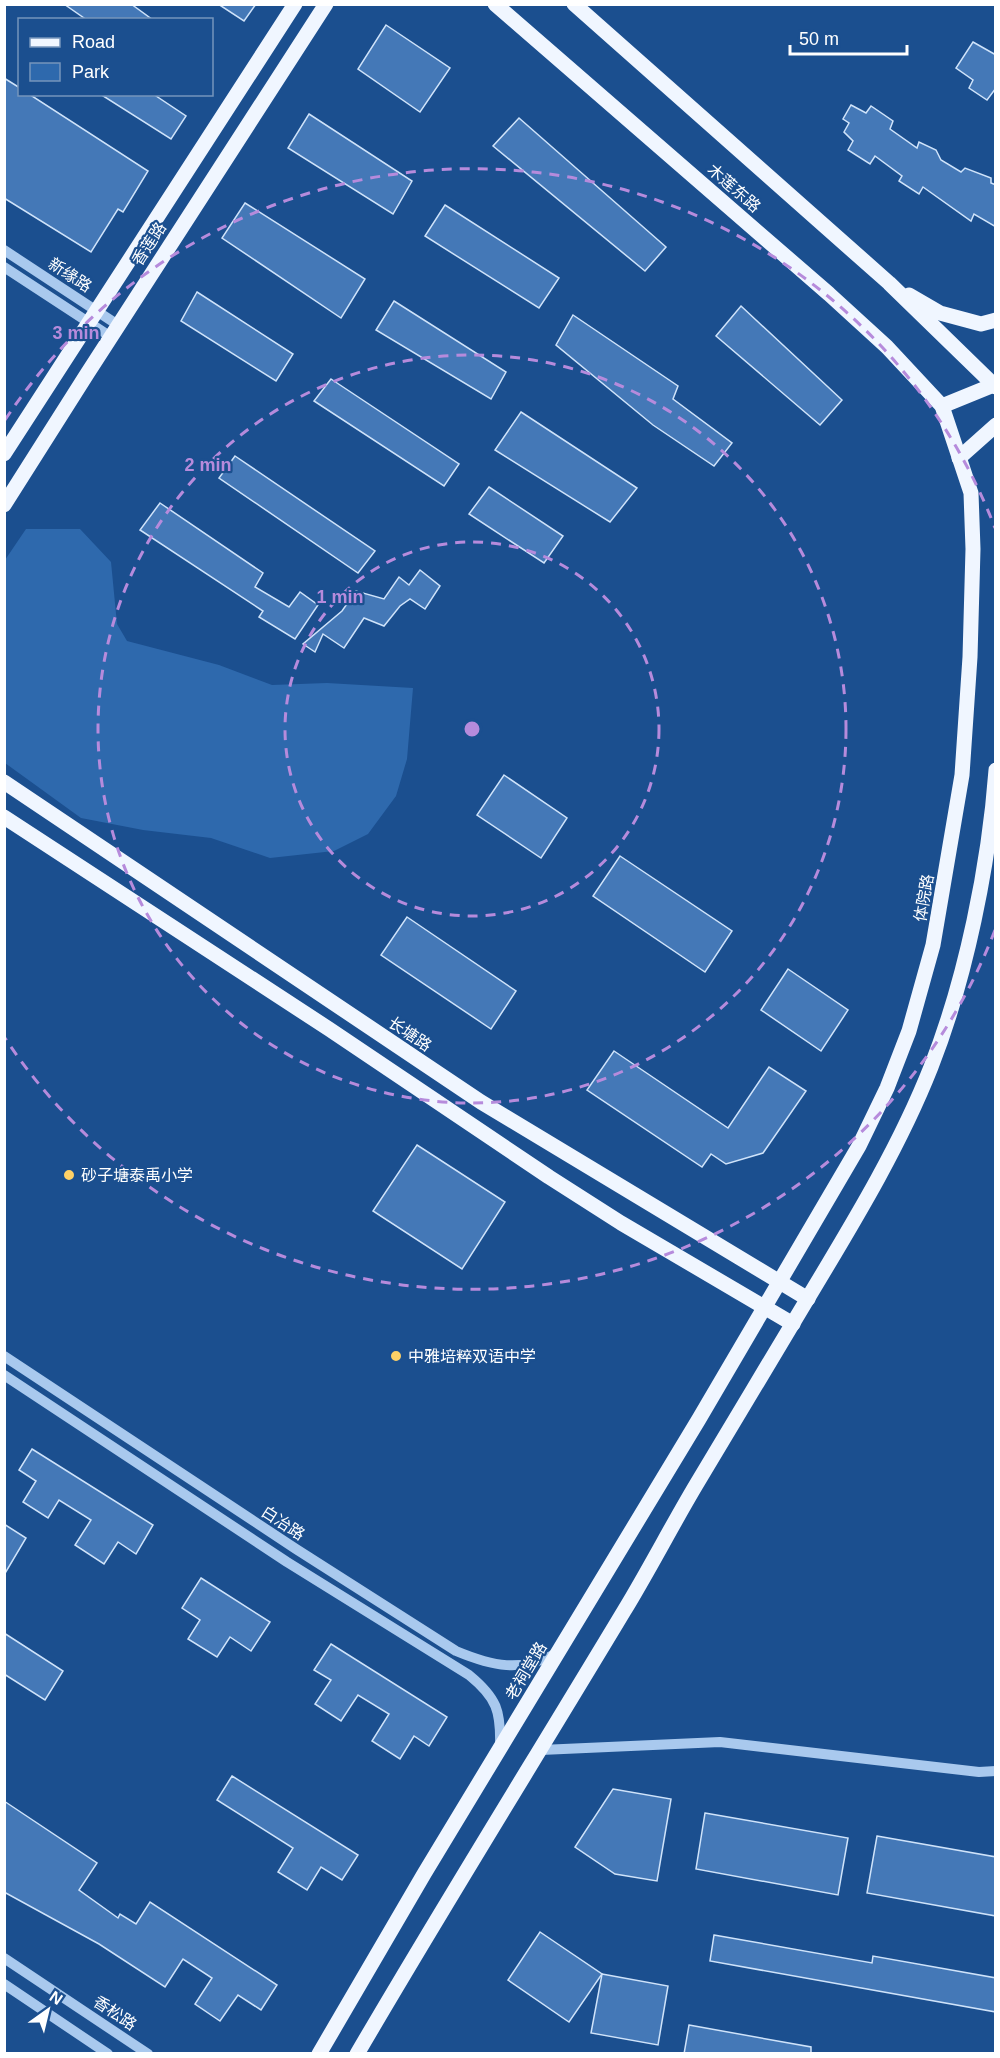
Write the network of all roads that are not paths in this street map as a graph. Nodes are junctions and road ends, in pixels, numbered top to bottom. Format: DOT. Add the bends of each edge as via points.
graph roads {
  1 [pos="295,4"];
  2 [pos="326,4"];
  3 [pos="495,4"];
  4 [pos="574,4"];
  5 [pos="4,250"];
  6 [pos="4,267"];
  7 [pos="889,283"];
  8 [pos="93,316"];
  9 [pos="996,320"];
  10 [pos="115,331"];
  11 [pos="995,385"];
  12 [pos="942,406"];
  13 [pos="996,425"];
  14 [pos="4,454"];
  15 [pos="959,458"];
  16 [pos="4,505"];
  17 [pos="996,770"];
  18 [pos="4,782"];
  19 [pos="4,817"];
  20 [pos="779,1282"];
  21 [pos="807,1299"];
  22 [pos="764,1307"];
  23 [pos="793,1324"];
  24 [pos="4,1356"];
  25 [pos="4,1375"];
  26 [pos="560,1652"];
  27 [pos="500,1749"];
  28 [pos="541,1750"];
  29 [pos="996,1772"];
  30 [pos="4,1958"];
  31 [pos="4,1984"];
  32 [pos="370,2031"];
  33 [pos="322,2048"];
  34 [pos="108,2054"];
  35 [pos="148,2054"];
  36 [pos="311,2054"];
  37 [pos="357,2054"];
  38 [pos="364,2054"];
  1 -- 8 [label="main road, 香莲路"];
  2 -- 10 [label="main road, 香莲路"];
  3 -- 12 [label="main road, 木莲东路" via="829,294 887,347"];
  4 -- 7 [label="main road, 木莲东路"];
  5 -- 8 [label="street, 新缘路"];
  6 -- 8 [label="street, 新缘路"];
  7 -- 9 [label="main road" via="940,313 981,324"];
  7 -- 11 [label="main road, 木莲东路"];
  8 -- 10 [label="street, 新缘路"];
  8 -- 14 [label="main road, 香莲路"];
  10 -- 16 [label="main road, 香莲路"];
  11 -- 12 [label="main road"];
  12 -- 15 [label="main road, 体院路"];
  13 -- 15 [label="main road"];
  15 -- 20 [label="main road, 体院路" via="971,493 970,657 962,775 933,945 909,1031 887,1088 859,1146"];
  17 -- 21 [label="main road" via="981,883 946,1027 885,1166"];
  18 -- 20 [label="main road, 长塘路" via="481,1102"];
  19 -- 22 [label="main road" via="549,1177"];
  20 -- 21 [label="main road, 长塘路"];
  20 -- 22 [label="main road, 体院路"];
  21 -- 23 [label="main road"];
  22 -- 23 [label="main road"];
  22 -- 26 [label="main road, 老祠堂路"];
  23 -- 28 [label="main road"];
  24 -- 26 [label="street, 白冶路" via="456,1651 480,1661 509,1666 541,1662"];
  25 -- 27 [label="street, 白冶路" via="287,1562 469,1675 494,1700 500,1716"];
  26 -- 27 [label="main road, 老祠堂路"];
  27 -- 33 [label="main road, 老祠堂路"];
  28 -- 29 [label="street" via="720,1742"];
  28 -- 32 [label="main road"];
  30 -- 35 [label="street, 香松路"];
  31 -- 34 [label="street"];
  32 -- 37 [label="main road"];
  32 -- 38 [label="street"];
  33 -- 36 [label="street"];
}
